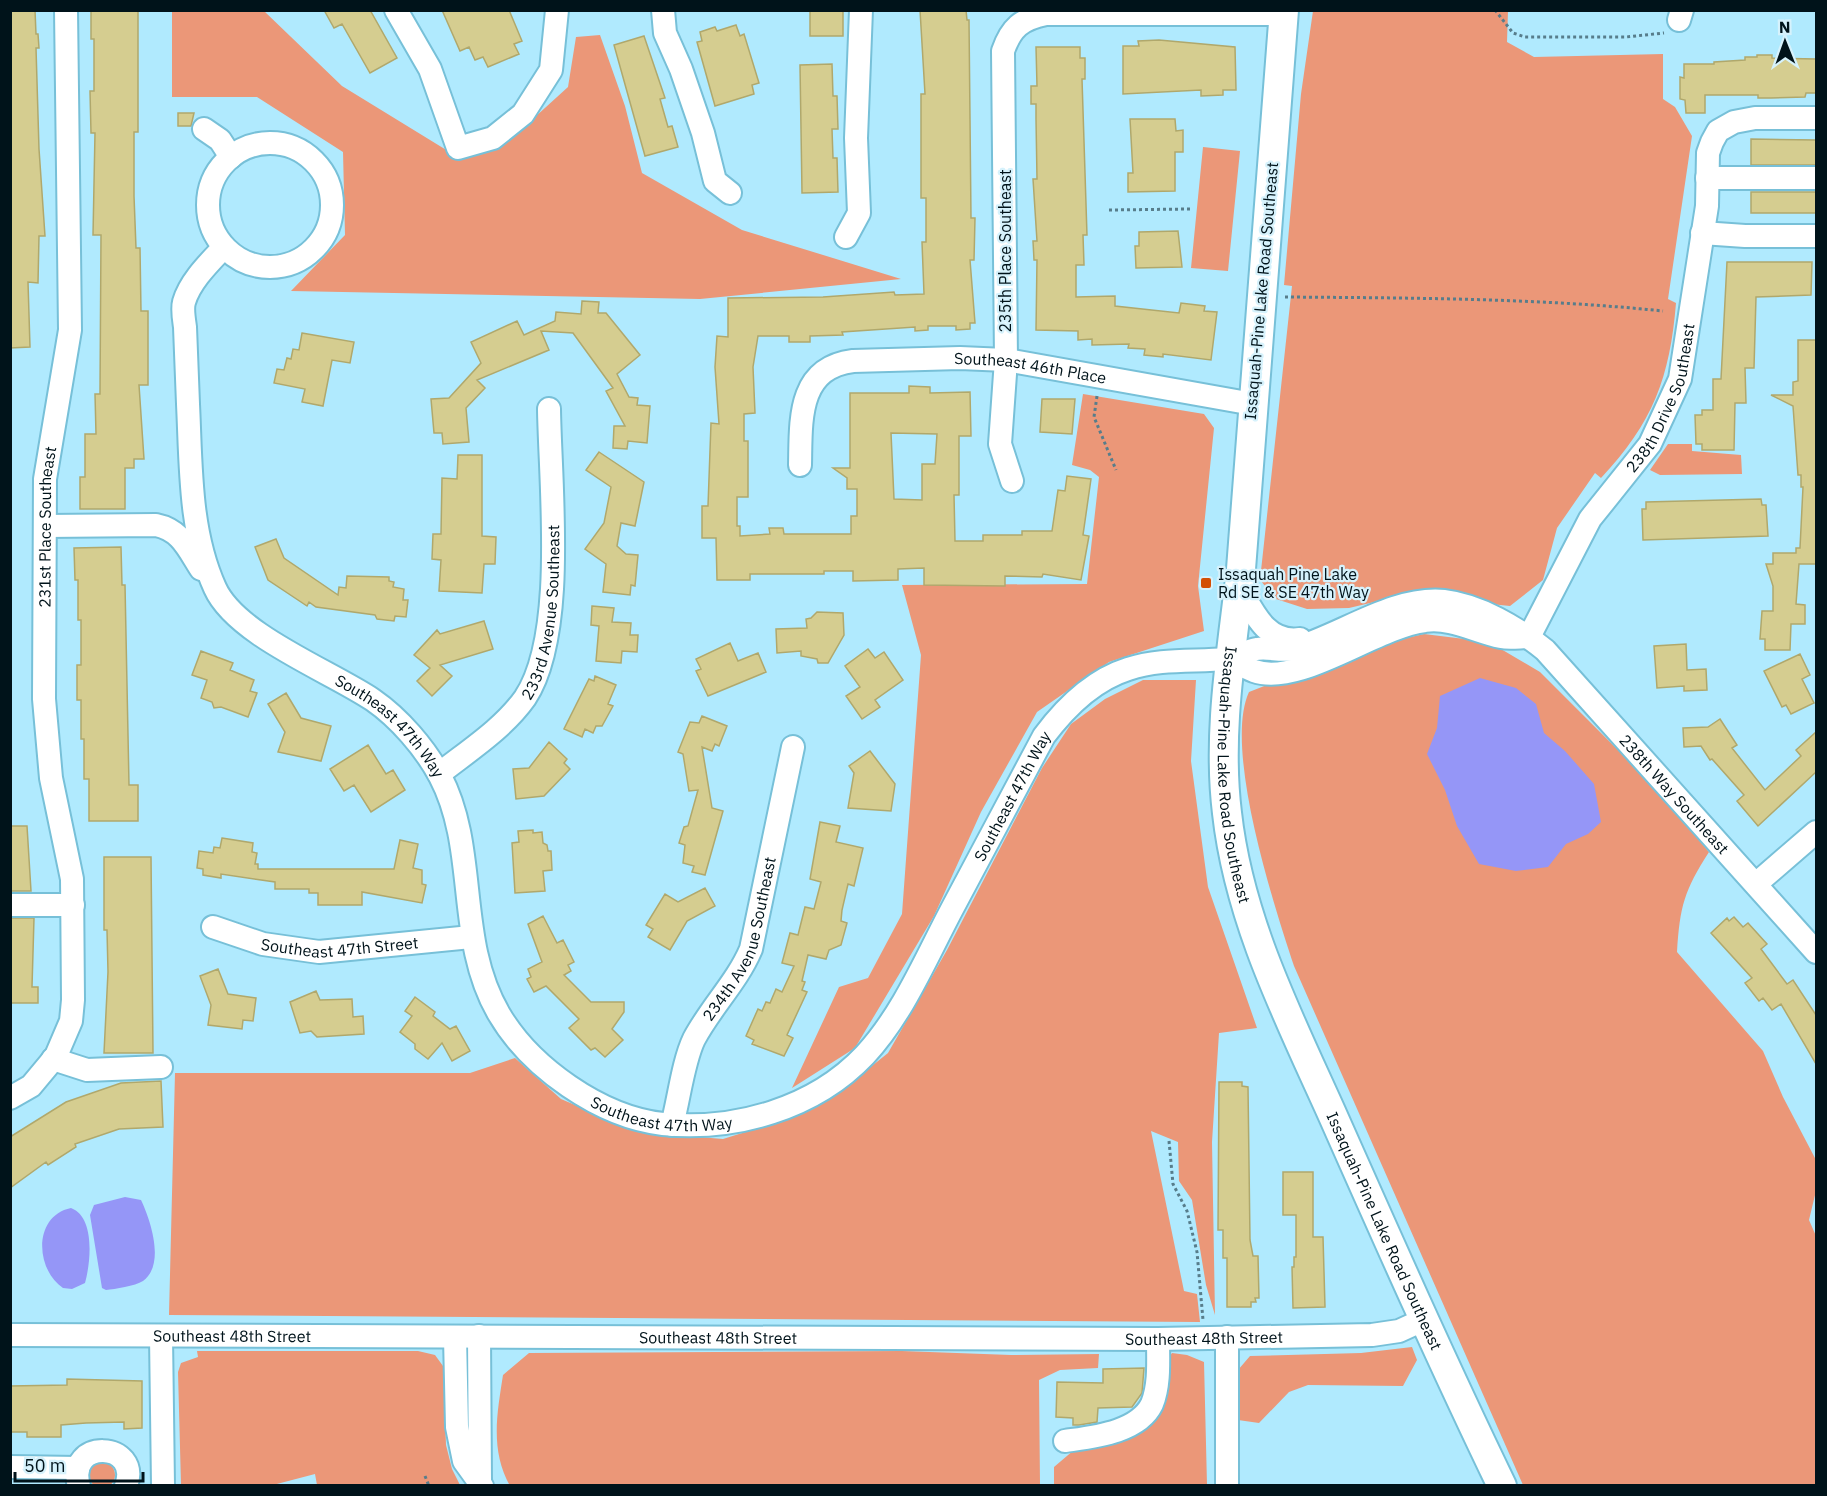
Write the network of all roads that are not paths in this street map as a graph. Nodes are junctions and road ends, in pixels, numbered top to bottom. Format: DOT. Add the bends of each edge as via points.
graph roads {
  1 [pos="66,10"];
  2 [pos="396,10"];
  3 [pos="557,10"];
  4 [pos="663,10"];
  5 [pos="861,10"];
  6 [pos="1284,12"];
  7 [pos="1816,118"];
  8 [pos="204,129"];
  9 [pos="231,157"];
  10 [pos="1707,178"];
  11 [pos="1816,178"];
  12 [pos="730,193"];
  13 [pos="1702,232"];
  14 [pos="1816,236"];
  15 [pos="846,237"];
  16 [pos="224,247"];
  17 [pos="1006,360"];
  18 [pos="1253,404"];
  19 [pos="549,409"];
  20 [pos="800,465"];
  21 [pos="1011,482"];
  22 [pos="45,526"];
  23 [pos="1239,587"];
  24 [pos="217,593"];
  25 [pos="1328,636"];
  26 [pos="1529,637"];
  27 [pos="1229,659"];
  28 [pos="793,747"];
  29 [pos="439,774"];
  30 [pos="1816,832"];
  31 [pos="1757,883"];
  32 [pos="10,905"];
  33 [pos="73,905"];
  34 [pos="213,927"];
  35 [pos="471,937"];
  36 [pos="1816,952"];
  37 [pos="53,1059"];
  38 [pos="161,1067"];
  39 [pos="10,1098"];
  40 [pos="672,1125"];
  41 [pos="1423,1320"];
  42 [pos="10,1335"];
  43 [pos="161,1336"];
  44 [pos="455,1336"];
  45 [pos="479,1336"];
  46 [pos="1227,1338"];
  47 [pos="1158,1339"];
  48 [pos="1065,1441"];
  49 [pos="10,1467"];
  50 [pos="78,1477"];
  51 [pos="481,1483"];
  52 [pos="126,1485"];
  53 [pos="163,1485"];
  54 [pos="1227,1485"];
  55 [pos="1502,1485"];
  1 -- 22 [label="street, 231st Place Southeast" via="70,330 45,479"];
  2 -- 3 [label="street" via="430,69 458,148 493,138 523,114 551,70"];
  4 -- 12 [label="street" via="665,33 703,133 715,181"];
  5 -- 15 [label="street" via="856,138 859,213"];
  6 -- 17 [label="street, 235th Place Southeast" via="1046,15 1019,23 1008,37 1004,51"];
  6 -- 18 [label="main road, Issaquah-Pine Lake Road Southeast"];
  7 -- 10 [label="street, 238th Drive Southeast" via="1734,122 1718,131 1708,153"];
  8 -- 9 [label="street" via="220,140"];
  9 -- 16 [label="street" via="213,181 208,210 213,230"];
  9 -- 16 [label="street" via="268,143 307,154 331,188 333,209 328,229 317,247 301,260 281,267 260,267 240,260"];
  10 -- 11 [label="street"];
  10 -- 13 [label="street, 238th Drive Southeast"];
  13 -- 14 [label="street"];
  13 -- 26 [label="street, 238th Drive Southeast" via="1686,352 1667,412 1650,444 1590,519"];
  16 -- 24 [label="street, Southeast 47th Way" via="201,272 184,303 191,478 204,557"];
  17 -- 18 [label="street, Southeast 46th Place"];
  17 -- 20 [label="street, Southeast 46th Place" via="854,361 828,369 814,382 802,410"];
  17 -- 21 [label="street, 235th Place Southeast" via="1000,444"];
  18 -- 23 [label="main road, Issaquah-Pine Lake Road Southeast"];
  19 -- 29 [label="street, 233rd Avenue Southeast" via="552,576 547,638 540,666 514,712"];
  22 -- 24 [label="street" via="168,527 184,541"];
  22 -- 33 [label="street, 231st Place Southeast" via="45,721 51,778 69,856"];
  23 -- 25 [label="street, 238th Way Southeast" via="1264,627 1277,637 1294,640"];
  23 -- 27 [label="main road, Issaquah-Pine Lake Road Southeast"];
  24 -- 29 [label="street, Southeast 47th Way" via="266,637 374,701 417,743"];
  25 -- 26 [label="street, 238th Way Southeast" via="1381,613 1425,601 1446,601 1506,621"];
  25 -- 27 [label="street, 238th Way Southeast" via="1290,650 1256,649"];
  26 -- 27 [label="street" via="1503,638 1445,621 1424,621 1382,633 1290,672 1256,672"];
  26 -- 31 [label="street, 238th Way Southeast" via="1565,671"];
  27 -- 40 [label="street, Southeast 47th Way" via="1188,659 1127,669 1101,681 1057,719 1044,736 899,1009 864,1056 825,1086 759,1118 732,1124"];
  27 -- 41 [label="main road, Issaquah-Pine Lake Road Southeast" via="1224,751 1226,799 1240,891 1296,1034"];
  28 -- 40 [label="street, 234th Avenue Southeast" via="751,949 693,1043"];
  29 -- 35 [label="street, Southeast 47th Way" via="458,831"];
  30 -- 31 [label="street"];
  31 -- 36 [label="street, 238th Way Southeast"];
  32 -- 33 [label="street"];
  33 -- 37 [label="street, 231st Place Southeast" via="74,1000 65,1039"];
  34 -- 35 [label="street, Southeast 47th Street" via="263,944 319,952"];
  35 -- 40 [label="street, Southeast 47th Way" via="486,988 499,1015 524,1050 555,1076 618,1113 642,1122"];
  37 -- 38 [label="street" via="87,1070"];
  37 -- 39 [label="street, 231st Place Southeast" via="31,1086"];
  41 -- 46 [label="street, Southeast 48th Street" via="1399,1331 1372,1335"];
  41 -- 55 [label="main road, Issaquah-Pine Lake Road Southeast"];
  42 -- 43 [label="street, Southeast 48th Street"];
  43 -- 44 [label="street, Southeast 48th Street"];
  43 -- 53 [label="street"];
  44 -- 45 [label="street, Southeast 48th Street"];
  44 -- 51 [label="street" via="457,1427 464,1461"];
  45 -- 47 [label="street, Southeast 48th Street"];
  45 -- 51 [label="street"];
  46 -- 47 [label="street, Southeast 48th Street"];
  46 -- 54 [label="street"];
  47 -- 48 [label="street" via="1157,1382 1152,1404 1144,1414 1101,1435"];
  49 -- 50 [label="street"];
  50 -- 52 [label="street" via="81,1461 94,1451 110,1451 126,1467"];
}
